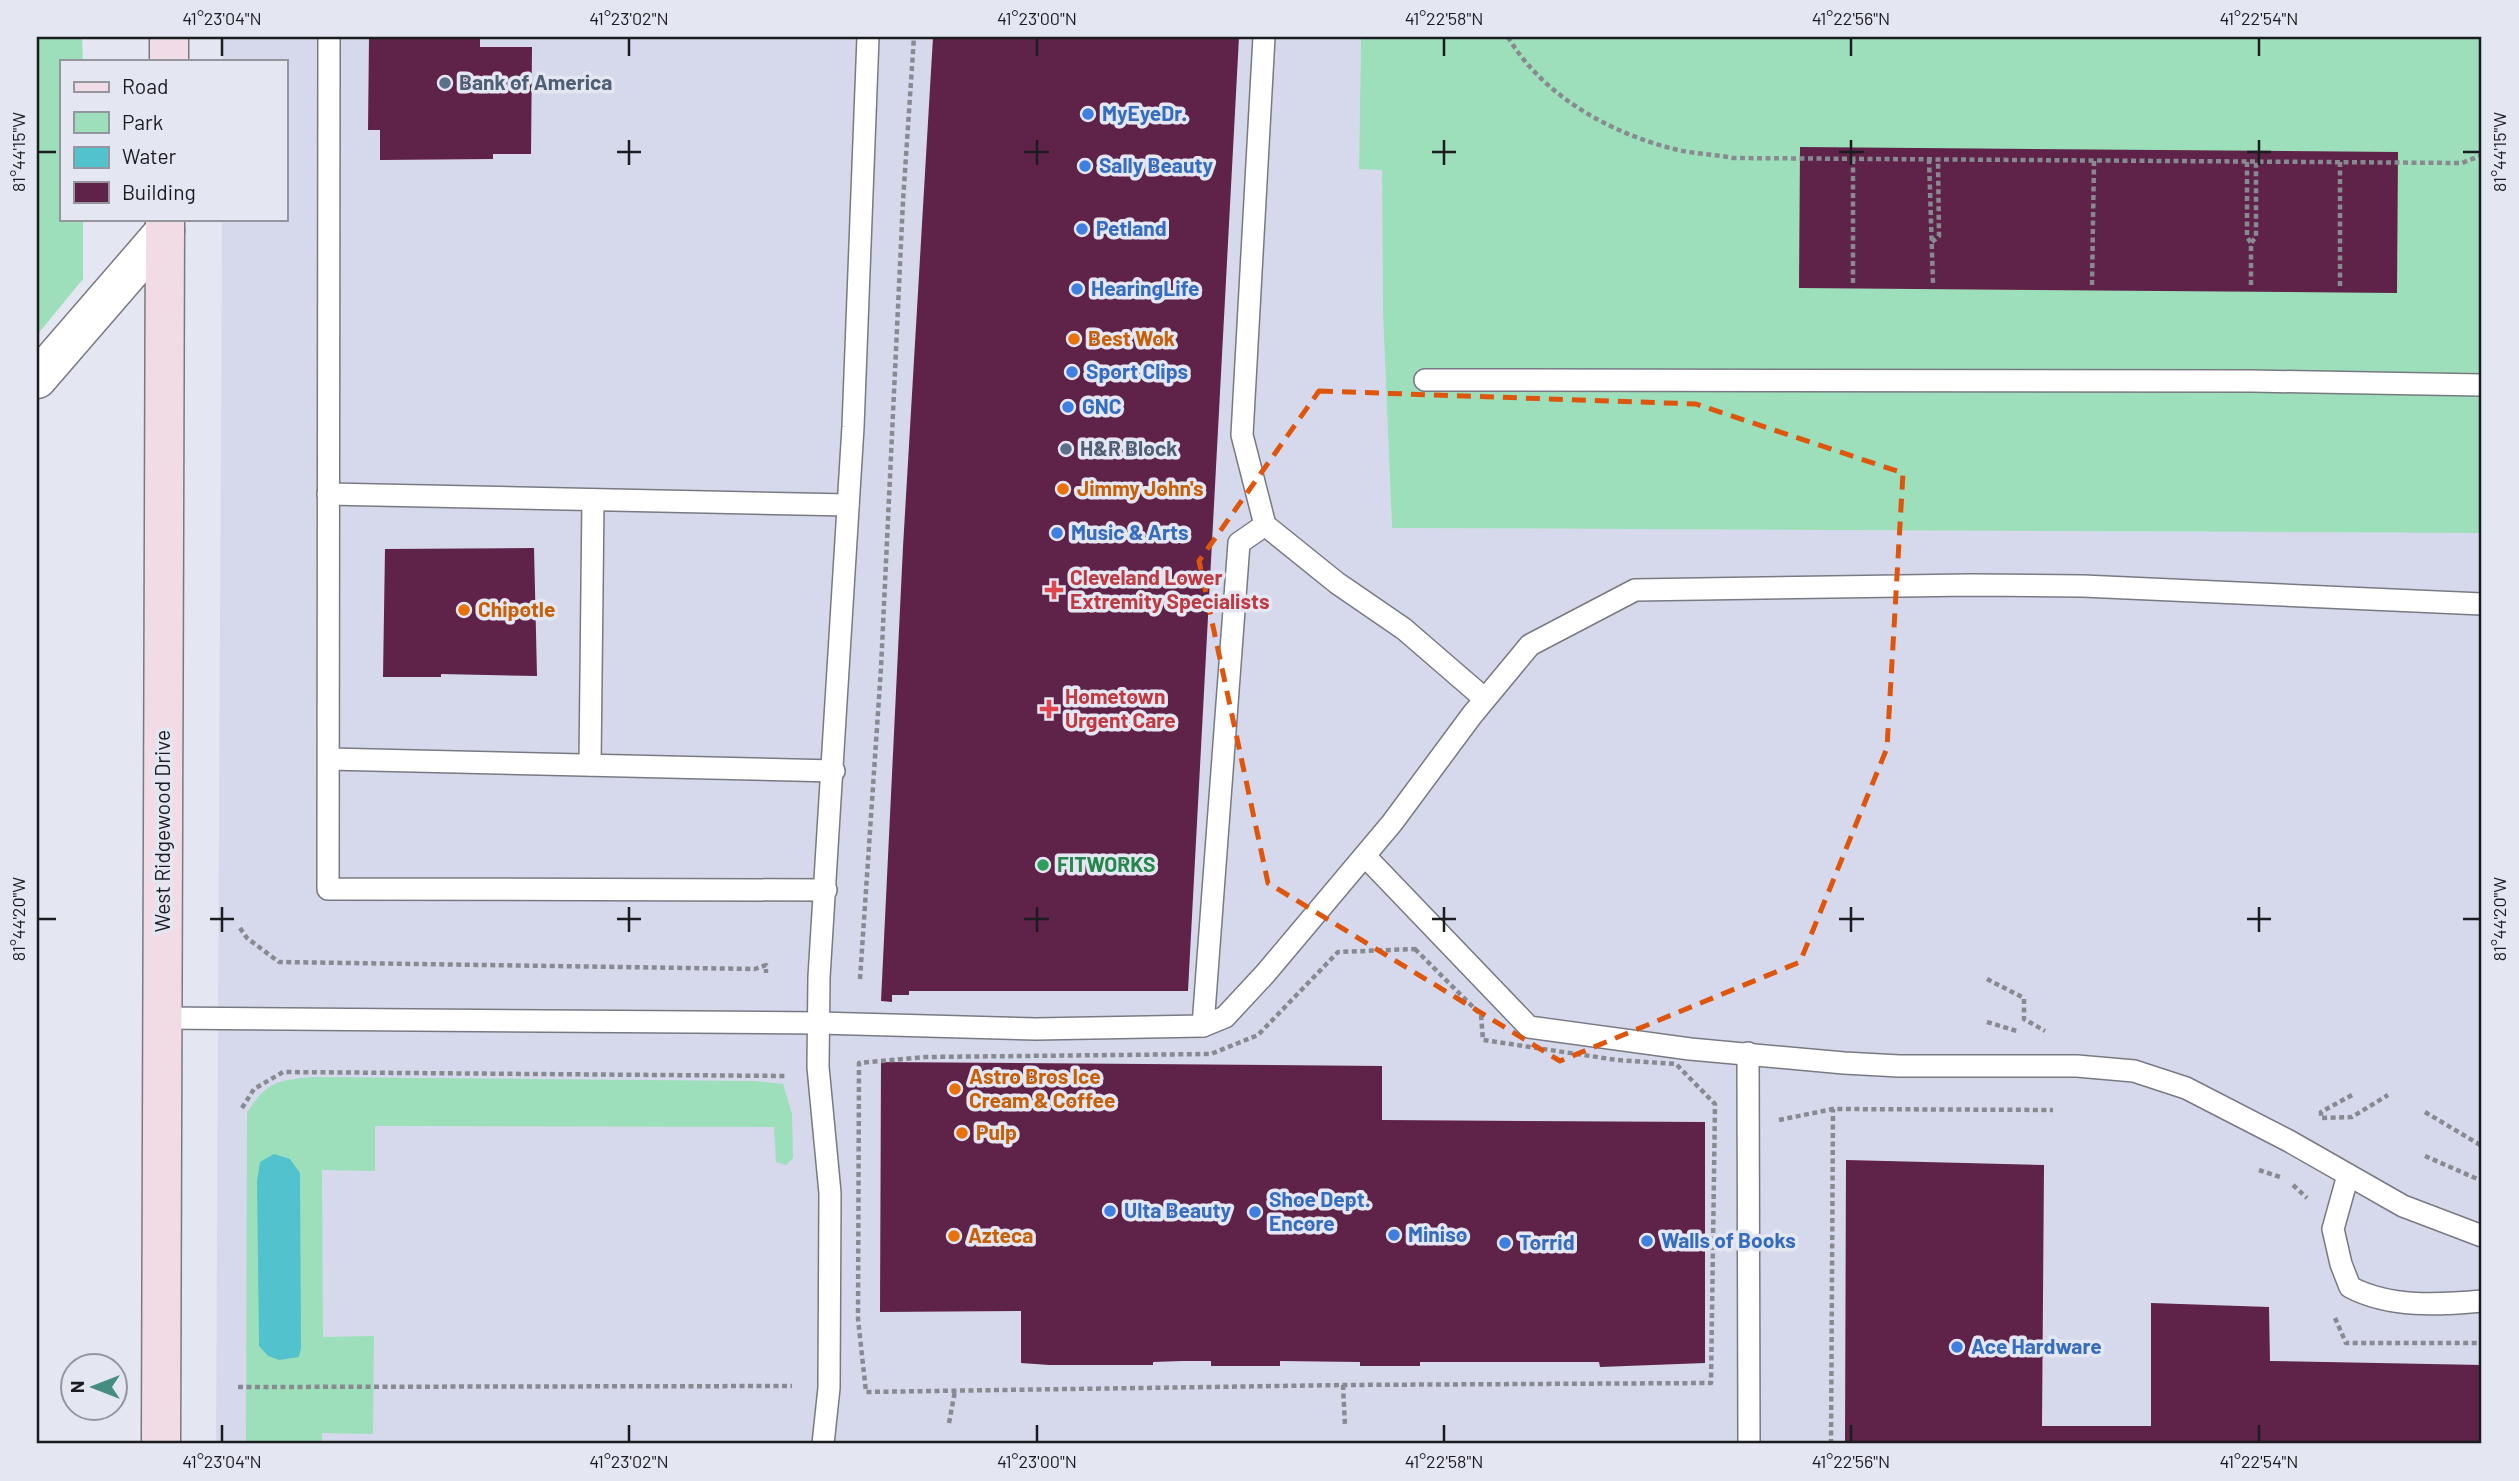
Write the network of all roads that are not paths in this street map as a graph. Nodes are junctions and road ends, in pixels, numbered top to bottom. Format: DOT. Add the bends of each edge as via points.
graph roads {
  1 [pos="169,37"];
  2 [pos="329,37"];
  3 [pos="868,37"];
  4 [pos="1264,37"];
  5 [pos="169,60"];
  6 [pos="165,225"];
  7 [pos="37,379"];
  8 [pos="1425,380"];
  9 [pos="2482,385"];
  10 [pos="328,494"];
  11 [pos="593,500"];
  12 [pos="848,505"];
  13 [pos="1265,525"];
  14 [pos="2482,604"];
  15 [pos="1485,699"];
  16 [pos="329,759"];
  17 [pos="590,765"];
  18 [pos="834,771"];
  19 [pos="1365,856"];
  20 [pos="826,890"];
  21 [pos="162,1018"];
  22 [pos="819,1023"];
  23 [pos="1203,1026"];
  24 [pos="1748,1053"];
  25 [pos="2348,1175"];
  26 [pos="2482,1236"];
  27 [pos="2482,1301"];
  28 [pos="161,1444"];
  29 [pos="823,1444"];
  30 [pos="1736,1444"];
  31 [pos="1749,1444"];
  1 -- 5 [label="main road"];
  2 -- 10 [label="lane"];
  3 -- 12 [label="lane"];
  4 -- 13 [label="lane" via="1242,435"];
  6 -- 7 [label="street"];
  6 -- 21 [label="main road, West Ridgewood Drive"];
  8 -- 9 [label="lane"];
  10 -- 11 [label="lane"];
  10 -- 16 [label="lane"];
  11 -- 12 [label="lane"];
  11 -- 17 [label="lane"];
  12 -- 18 [label="lane"];
  13 -- 15 [label="lane" via="1404,629"];
  13 -- 23 [label="lane" via="1239,543"];
  14 -- 15 [label="lane" via="2083,586 1635,590 1530,645"];
  15 -- 19 [label="lane"];
  16 -- 17 [label="lane"];
  16 -- 20 [label="lane" via="328,889"];
  17 -- 18 [label="lane"];
  18 -- 20 [label="lane"];
  19 -- 23 [label="lane" via="1225,1017"];
  19 -- 24 [label="lane" via="1529,1027"];
  20 -- 22 [label="lane"];
  21 -- 22 [label="lane"];
  21 -- 28 [label="main road, West Ridgewood Drive"];
  22 -- 23 [label="lane" via="1036,1029"];
  22 -- 29 [label="lane" via="818,1067 830,1193 828,1402"];
  24 -- 25 [label="lane" via="1899,1066 2134,1071 2186,1088"];
  24 -- 31 [label="lane"];
  25 -- 26 [label="lane" via="2403,1206"];
  25 -- 27 [label="lane" via="2333,1229 2350,1287 2390,1301"];
  30 -- 31 [label="lane"];
}
